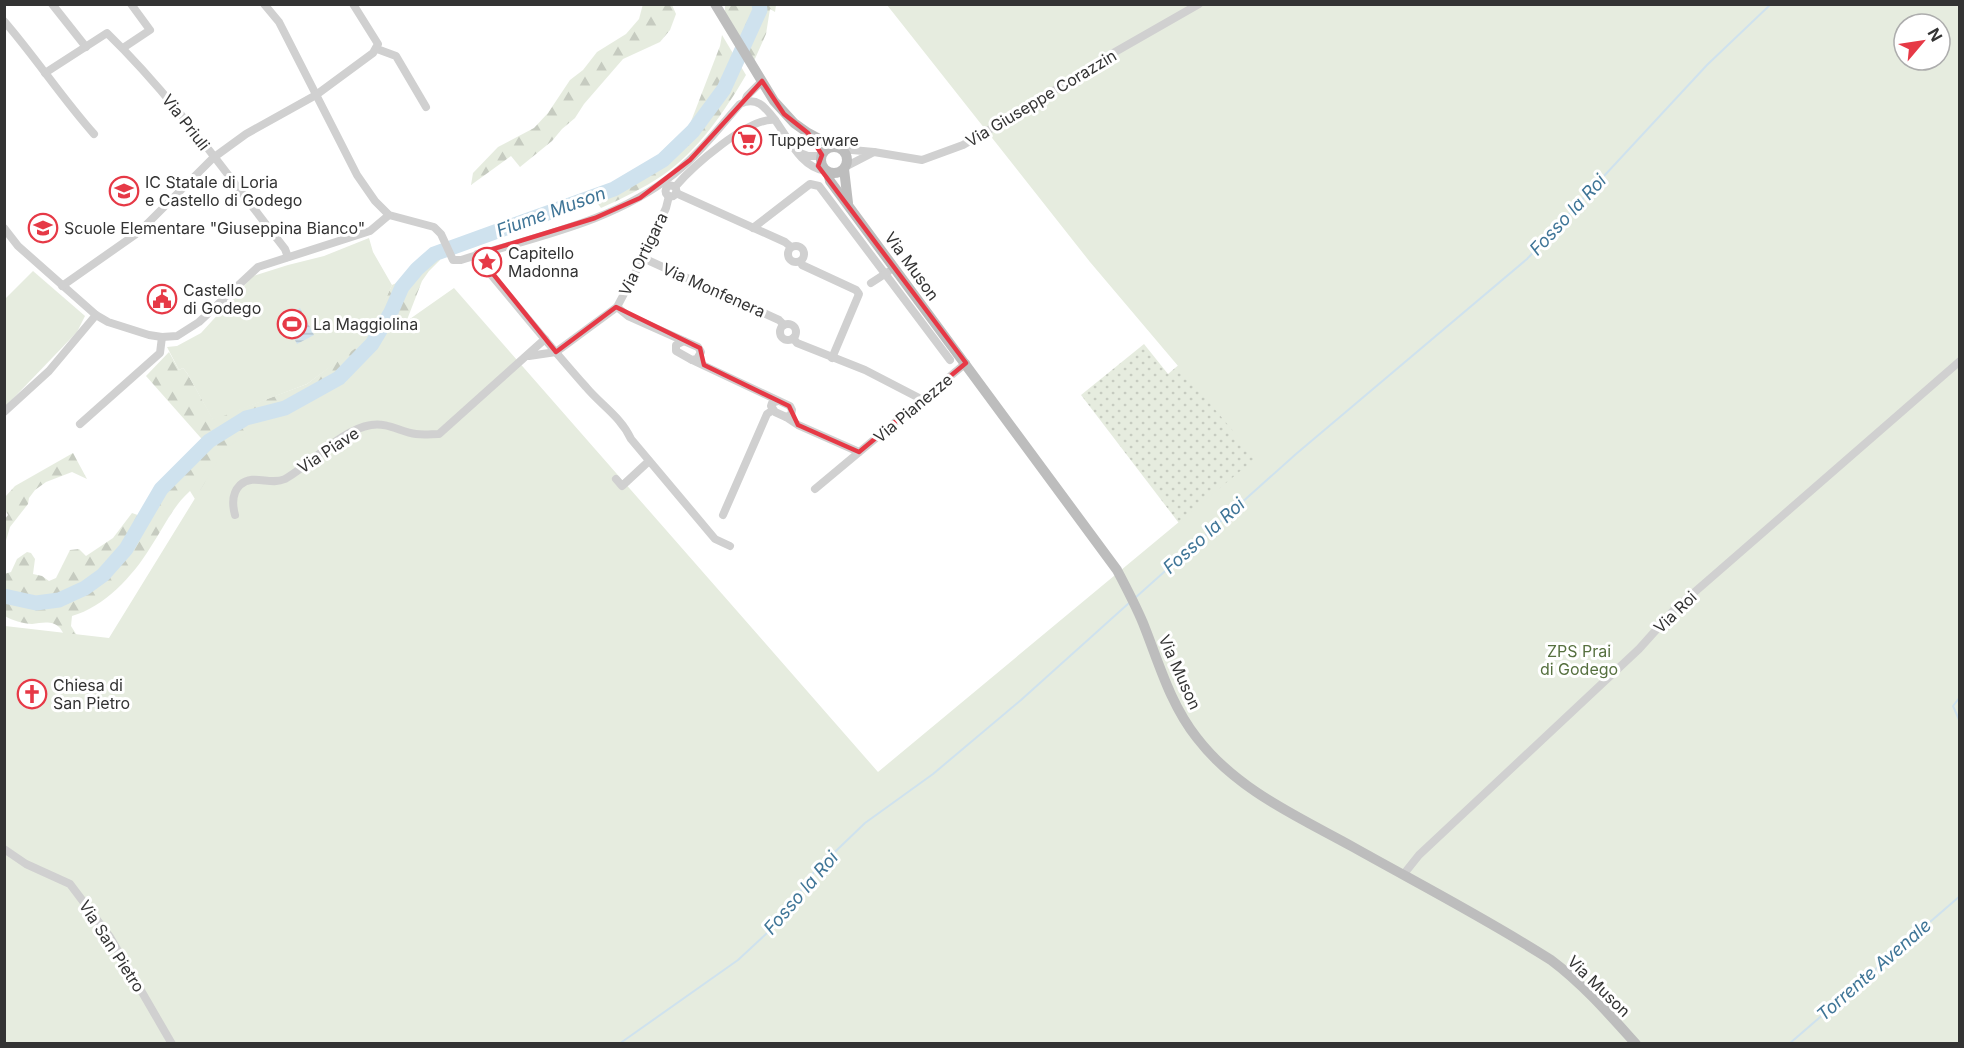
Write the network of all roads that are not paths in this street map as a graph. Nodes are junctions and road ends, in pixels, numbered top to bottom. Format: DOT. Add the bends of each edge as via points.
graph roads {
  1 [pos="52,4"];
  2 [pos="130,4"];
  3 [pos="264,4"];
  4 [pos="352,4"];
  5 [pos="715,4"];
  6 [pos="1199,4"];
  7 [pos="4,21"];
  8 [pos="86,47"];
  9 [pos="123,48"];
  10 [pos="377,49"];
  11 [pos="45,73"];
  12 [pos="762,81"];
  13 [pos="316,95"];
  14 [pos="745,101"];
  15 [pos="426,107"];
  16 [pos="775,120"];
  17 [pos="808,133"];
  18 [pos="94,134"];
  19 [pos="838,148"];
  20 [pos="798,152"];
  21 [pos="874,152"];
  22 [pos="822,156"];
  23 [pos="213,158"];
  24 [pos="845,168"];
  25 [pos="827,172"];
  26 [pos="673,192"];
  27 [pos="849,207"];
  28 [pos="389,215"];
  29 [pos="4,228"];
  30 [pos="753,228"];
  31 [pos="477,254"];
  32 [pos="288,257"];
  33 [pos="643,258"];
  34 [pos="890,270"];
  35 [pos="62,286"];
  36 [pos="858,292"];
  37 [pos="617,307"];
  38 [pos="96,315"];
  39 [pos="938,335"];
  40 [pos="162,337"];
  41 [pos="545,339"];
  42 [pos="680,343"];
  43 [pos="556,352"];
  44 [pos="700,356"];
  45 [pos="528,357"];
  46 [pos="832,358"];
  47 [pos="692,360"];
  48 [pos="950,360"];
  49 [pos="1959,361"];
  50 [pos="966,363"];
  51 [pos="704,365"];
  52 [pos="921,399"];
  53 [pos="773,403"];
  54 [pos="4,412"];
  55 [pos="80,424"];
  56 [pos="860,452"];
  57 [pos="649,461"];
  58 [pos="616,479"];
  59 [pos="815,489"];
  60 [pos="235,515"];
  61 [pos="723,515"];
  62 [pos="730,546"];
  63 [pos="4,849"];
  64 [pos="1403,875"];
  65 [pos="172,1044"];
  66 [pos="1636,1044"];
  1 -- 8 [label="street"];
  2 -- 9 [label="street" via="150,30"];
  3 -- 13 [label="street" via="279,22"];
  4 -- 10 [label="street" via="378,44"];
  5 -- 12 [label="main road, Via Muson"];
  6 -- 21 [label="street, Via Giuseppe Corazzin" via="963,146 922,160"];
  7 -- 11 [label="street"];
  8 -- 9 [label="street, Via Priuli" via="107,33"];
  8 -- 11 [label="street, Via Priuli"];
  9 -- 23 [label="street, Via Priuli"];
  10 -- 13 [label="street"];
  10 -- 15 [label="street" via="396,56"];
  11 -- 18 [label="street"];
  12 -- 14 [label="street"];
  12 -- 17 [label="main road, Via Muson" via="784,114"];
  13 -- 23 [label="street" via="246,134"];
  13 -- 28 [label="street" via="357,175"];
  14 -- 16 [label="street" via="760,103"];
  14 -- 31 [label="street" via="690,160 640,198 587,221"];
  16 -- 20 [label="street"];
  16 -- 26 [label="street" via="760,121 746,129 693,168"];
  17 -- 19 [label="main road, Via Muson"];
  17 -- 22 [label="main road, Via Muson"];
  19 -- 21 [label="street, Via Giuseppe Corazzin"];
  19 -- 22 [label="main road" via="827,149"];
  19 -- 24 [label="main road, Via Muson" via="846,157"];
  20 -- 22 [label="street"];
  20 -- 25 [label="street" via="816,170"];
  21 -- 24 [label="street"];
  22 -- 25 [label="main road, Via Muson" via="821,163"];
  23 -- 32 [label="street, Via Priuli"];
  23 -- 35 [label="street" via="139,232"];
  24 -- 25 [label="main road" via="837,173"];
  24 -- 27 [label="main road, Via Muson"];
  25 -- 27 [label="main road, Via Muson"];
  26 -- 30 [label="street, Via Ortigara"];
  26 -- 33 [label="street, Via Ortigara"];
  27 -- 34 [label="main road, Via Muson"];
  28 -- 31 [label="street" via="434,227 453,260"];
  28 -- 32 [label="street" via="370,231"];
  29 -- 35 [label="street"];
  30 -- 34 [label="street" via="813,184 819,186"];
  30 -- 36 [label="street, Via Ortigara" via="791,247 799,247 804,256 802,265"];
  31 -- 41 [label="street"];
  32 -- 40 [label="street" via="252,271 188,331"];
  33 -- 37 [label="street, Via Ortigara"];
  33 -- 46 [label="street, Via Monfenera" via="779,320 784,325 780,334 787,340 793,338"];
  34 -- 36 [label="street"];
  34 -- 39 [label="main road, Via Muson"];
  35 -- 38 [label="street"];
  36 -- 46 [label="street"];
  37 -- 42 [label="street"];
  37 -- 43 [label="street, Via Ortigara"];
  38 -- 40 [label="street"];
  38 -- 54 [label="street" via="49,371"];
  39 -- 48 [label="street"];
  39 -- 50 [label="main road, Via Muson"];
  40 -- 55 [label="street" via="160,353"];
  41 -- 43 [label="street"];
  41 -- 45 [label="street, Via Piave"];
  42 -- 44 [label="street" via="698,347"];
  42 -- 47 [label="street" via="676,351"];
  43 -- 45 [label="street"];
  43 -- 57 [label="street" via="625,426"];
  44 -- 47 [label="street"];
  44 -- 51 [label="street"];
  45 -- 60 [label="street, Via Piave" via="439,434 415,434 384,424 355,430 280,481 251,479 243,483 233,497"];
  46 -- 52 [label="street, Via Monfenera"];
  47 -- 51 [label="street"];
  49 -- 64 [label="street, Via Roi" via="1674,610 1639,649 1419,855"];
  50 -- 52 [label="street, Via Pianezze"];
  50 -- 64 [label="main road, Via Muson" via="1103,549 1131,595 1176,706 1196,737 1223,767 1270,802"];
  51 -- 53 [label="street"];
  52 -- 56 [label="street, Via Pianezze"];
  53 -- 56 [label="street, Via Pianezze" via="790,406 788,416 798,424"];
  53 -- 61 [label="street"];
  56 -- 59 [label="street, Via Pianezze"];
  57 -- 58 [label="street" via="622,486"];
  57 -- 62 [label="street" via="715,539"];
  63 -- 65 [label="street, Via San Pietro" via="70,884 110,937"];
  64 -- 66 [label="main road, Via Muson" via="1551,960 1601,1005"];
}
